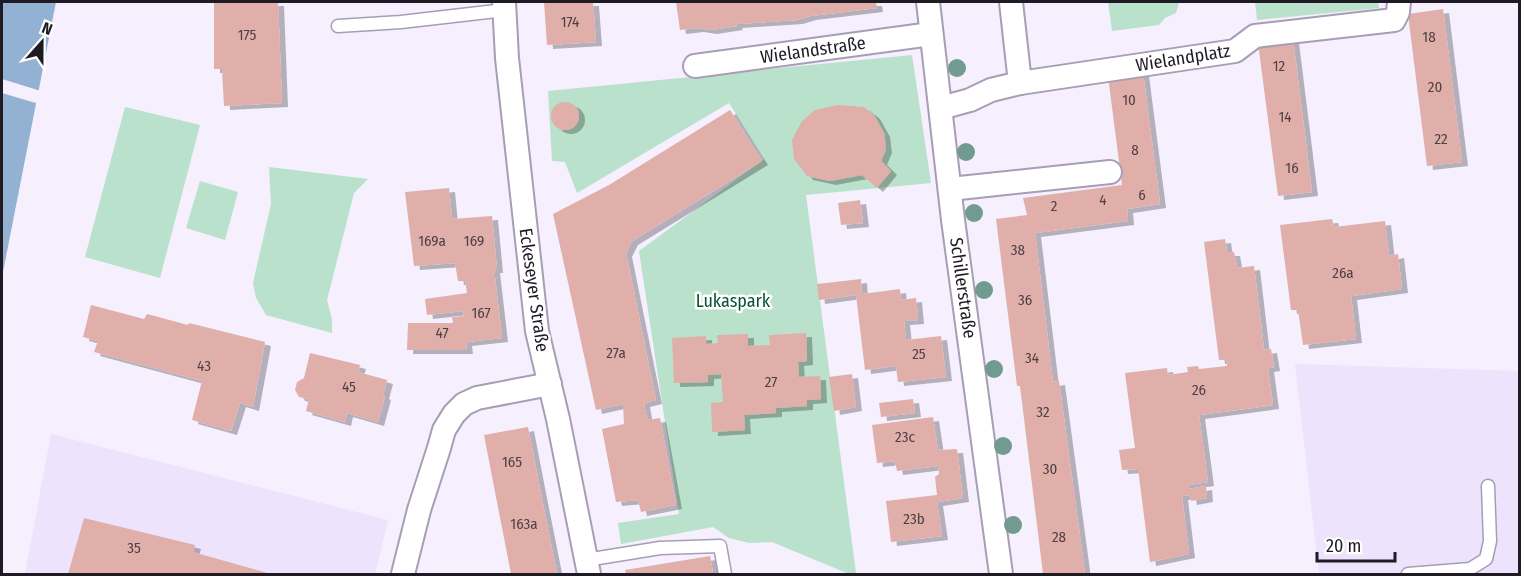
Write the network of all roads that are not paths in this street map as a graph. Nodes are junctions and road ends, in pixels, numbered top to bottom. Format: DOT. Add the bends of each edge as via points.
graph roads {
  1 [pos="928,2"];
  2 [pos="1011,2"];
  3 [pos="1400,2"];
  4 [pos="505,6"];
  5 [pos="338,26"];
  6 [pos="931,34"];
  7 [pos="695,66"];
  8 [pos="1020,83"];
  9 [pos="941,108"];
  10 [pos="1110,172"];
  11 [pos="950,189"];
  12 [pos="550,384"];
  13 [pos="1488,486"];
  14 [pos="587,567"];
  15 [pos="403,574"];
  16 [pos="725,574"];
  17 [pos="1001,574"];
  18 [pos="1408,574"];
  1 -- 6 [label="street, Schillerstraße"];
  2 -- 8 [label="street"];
  3 -- 8 [label="street, Wielandplatz" via="1394,20 1255,36 1235,51"];
  4 -- 5 [label="lane" via="401,22"];
  4 -- 12 [label="street, Eckeseyer Straße" via="507,58 537,331"];
  6 -- 7 [label="street, Wielandstraße"];
  6 -- 9 [label="street, Schillerstraße"];
  8 -- 9 [label="street, Wielandplatz"];
  9 -- 11 [label="street, Schillerstraße"];
  10 -- 11 [label="street"];
  11 -- 17 [label="street, Schillerstraße"];
  12 -- 14 [label="street, Eckeseyer Straße"];
  12 -- 15 [label="street" via="477,398 454,414 444,430"];
  13 -- 18 [label="lane" via="1490,541 1485,559 1470,570"];
  14 -- 16 [label="lane" via="660,548 720,546"];
}
